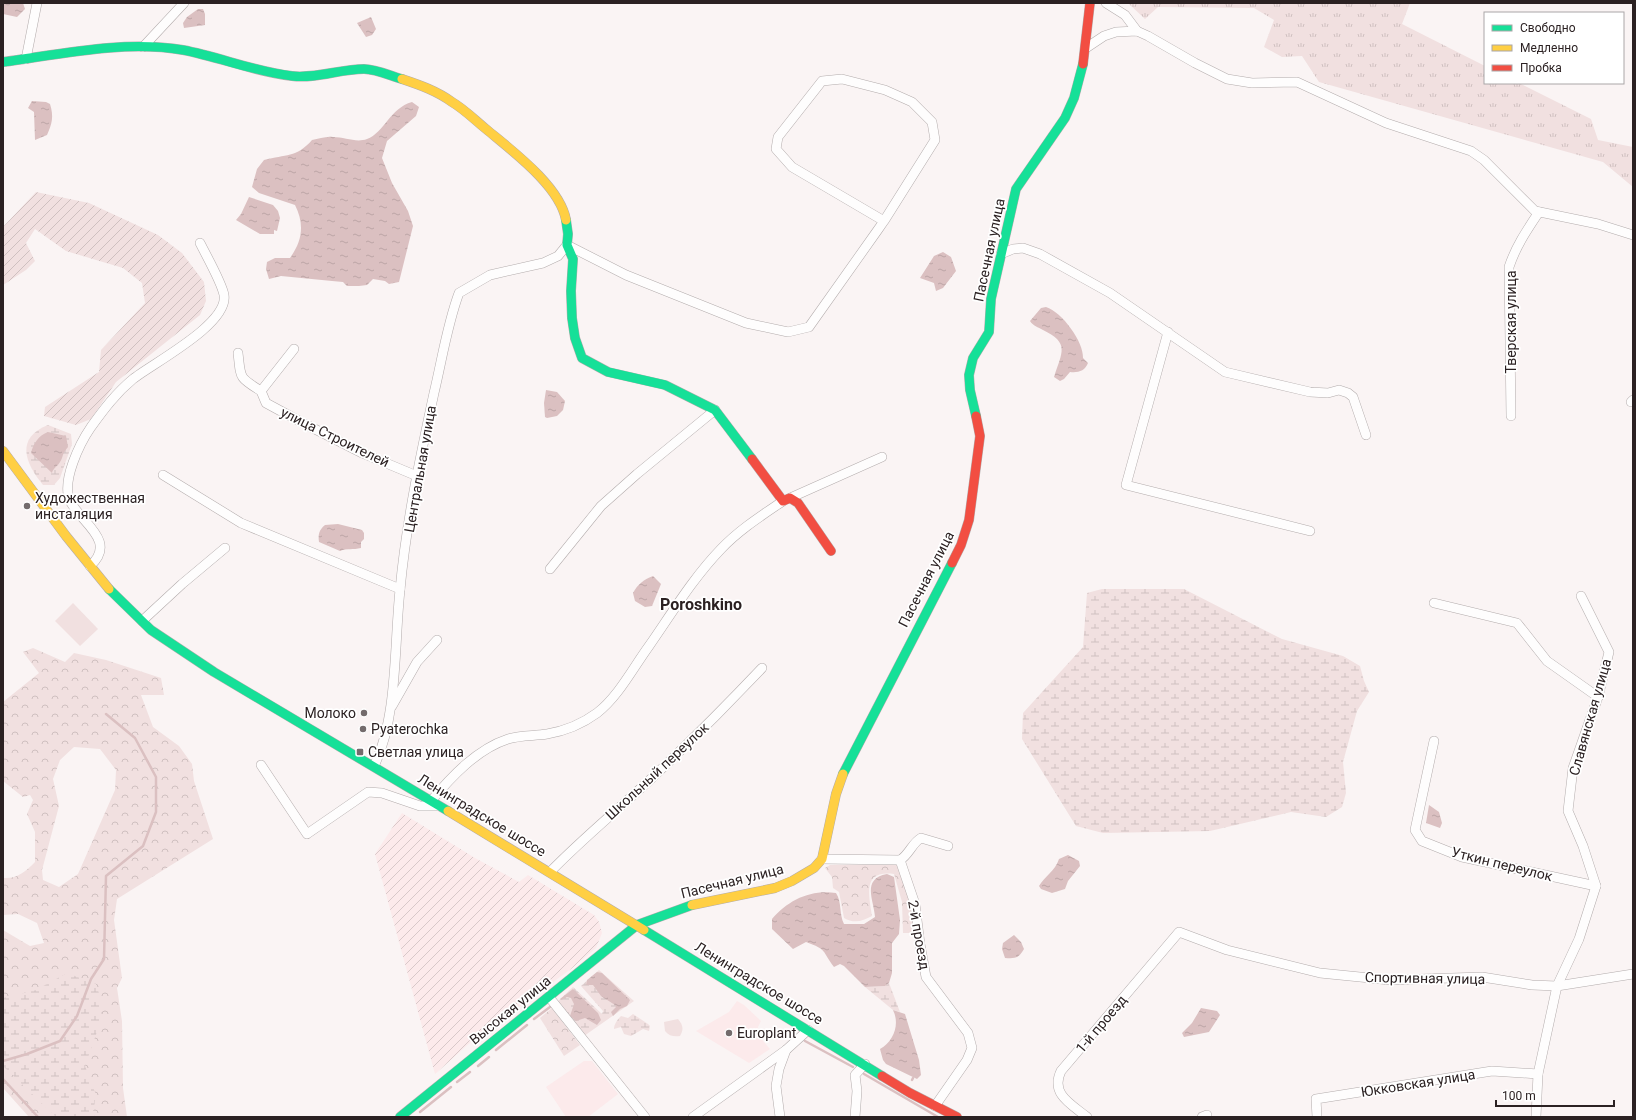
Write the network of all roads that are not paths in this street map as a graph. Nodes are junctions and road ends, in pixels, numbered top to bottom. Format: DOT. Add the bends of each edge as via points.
graph roads {
  1 [pos="37,3"];
  2 [pos="184,3"];
  3 [pos="1090,3"];
  4 [pos="1106,3"];
  5 [pos="1137,31"];
  6 [pos="143,47"];
  7 [pos="1086,48"];
  8 [pos="26,60"];
  9 [pos="3,62"];
  10 [pos="1539,212"];
  11 [pos="884,221"];
  12 [pos="1633,236"];
  13 [pos="200,242"];
  14 [pos="567,245"];
  15 [pos="1001,254"];
  16 [pos="1168,332"];
  17 [pos="294,349"];
  18 [pos="238,353"];
  19 [pos="260,391"];
  20 [pos="715,410"];
  21 [pos="1511,416"];
  22 [pos="1366,435"];
  23 [pos="3,451"];
  24 [pos="882,457"];
  25 [pos="163,475"];
  26 [pos="417,476"];
  27 [pos="787,500"];
  28 [pos="1310,531"];
  29 [pos="225,548"];
  30 [pos="831,551"];
  31 [pos="90,566"];
  32 [pos="550,569"];
  33 [pos="400,589"];
  34 [pos="1581,596"];
  35 [pos="1434,603"];
  36 [pos="142,621"];
  37 [pos="438,640"];
  38 [pos="762,668"];
  39 [pos="1598,697"];
  40 [pos="390,708"];
  41 [pos="1434,741"];
  42 [pos="261,765"];
  43 [pos="374,766"];
  44 [pos="435,803"];
  45 [pos="948,846"];
  46 [pos="822,859"];
  47 [pos="900,860"];
  48 [pos="550,872"];
  49 [pos="1596,886"];
  50 [pos="637,925"];
  51 [pos="1179,932"];
  52 [pos="1633,974"];
  53 [pos="1557,986"];
  54 [pos="549,997"];
  55 [pos="808,1030"];
  56 [pos="786,1050"];
  57 [pos="865,1064"];
  58 [pos="1538,1074"];
  59 [pos="935,1106"];
  60 [pos="400,1117"];
  61 [pos="644,1117"];
  62 [pos="694,1117"];
  63 [pos="780,1117"];
  64 [pos="855,1117"];
  65 [pos="957,1117"];
  66 [pos="1086,1117"];
  67 [pos="1317,1117"];
  68 [pos="1536,1117"];
  1 -- 8 [label="street"];
  2 -- 6 [label="street"];
  3 -- 7 [label="street, Пасечная улица"];
  4 -- 5 [label="street" via="1125,15"];
  5 -- 7 [label="street" via="1116,32 1104,36"];
  5 -- 10 [label="street" via="1227,79 1297,82 1386,123 1471,151"];
  6 -- 8 [label="street" via="112,47"];
  6 -- 14 [label="street" via="182,50 271,74 301,77 365,69 428,88 453,102 542,178 565,215"];
  7 -- 15 [label="street, Пасечная улица" via="1074,98 1065,118 1016,189"];
  8 -- 9 [label="street"];
  10 -- 12 [label="street" via="1598,224"];
  10 -- 21 [label="street, Тверская улица" via="1522,237 1509,267"];
  11 -- 11 [label="street" via="792,167 776,149 778,137 822,81 842,79 885,90 912,102 932,122 935,140"];
  11 -- 14 [label="street" via="809,327 788,332 746,323 626,275"];
  13 -- 31 [label="street" via="224,296 221,311 182,347 134,378 113,397 78,450 68,491 70,500 98,538 100,553"];
  14 -- 20 [label="street" via="573,259 572,318 582,358 608,372 665,385"];
  14 -- 26 [label="street, Центральная улица" via="558,256 543,263 490,275 460,294 444,350"];
  15 -- 16 [label="street" via="1023,248 1040,254 1110,293"];
  15 -- 46 [label="street, Пасечная улица" via="991,299 989,332 973,358 969,375 980,436 966,532 843,773"];
  16 -- 22 [label="street" via="1225,372 1310,392 1328,393 1339,390 1348,393 1353,397"];
  16 -- 28 [label="street" via="1126,485"];
  17 -- 19 [label="street"];
  18 -- 19 [label="street, улица Строителей" via="240,373 244,381"];
  19 -- 26 [label="street, улица Строителей" via="266,403 301,422 362,453"];
  20 -- 27 [label="street"];
  20 -- 32 [label="street" via="601,506"];
  23 -- 31 [label="street, Ленинградское шоссе"];
  24 -- 27 [label="street"];
  25 -- 33 [label="street" via="241,523"];
  26 -- 33 [label="street, Центральная улица"];
  27 -- 30 [label="street" via="798,503"];
  27 -- 44 [label="street" via="753,521 721,549 695,580 602,709 567,729 509,739 494,745 442,787"];
  29 -- 36 [label="street"];
  31 -- 36 [label="street, Ленинградское шоссе" via="114,595"];
  33 -- 40 [label="street, Центральная улица"];
  34 -- 39 [label="street, Славянская улица" via="1609,652"];
  35 -- 39 [label="street" via="1517,623 1546,661"];
  36 -- 43 [label="street, Ленинградское шоссе" via="214,672"];
  37 -- 40 [label="street" via="417,662"];
  38 -- 48 [label="street, Школьный переулок" via="659,772 572,849"];
  39 -- 49 [label="street, Славянская улица" via="1573,768 1568,811"];
  40 -- 43 [label="street, Центральная улица" via="381,752"];
  41 -- 49 [label="street, Уткин переулок" via="1415,830 1422,841 1462,857"];
  42 -- 44 [label="street" via="307,834 368,792 382,793 420,806"];
  43 -- 44 [label="street, Ленинградское шоссе"];
  44 -- 48 [label="street, Ленинградское шоссе"];
  45 -- 47 [label="street" via="921,838 915,841"];
  46 -- 47 [label="street"];
  46 -- 50 [label="street, Пасечная улица" via="814,868 792,882 775,888 697,903"];
  47 -- 59 [label="street, 2-й проезд" via="915,904 926,977 968,1033 972,1048 967,1060"];
  48 -- 50 [label="street, Ленинградское шоссе"];
  49 -- 53 [label="street" via="1579,939"];
  50 -- 54 [label="street, Высокая улица"];
  50 -- 55 [label="street, Ленинградское шоссе"];
  51 -- 53 [label="street, Спортивная улица" via="1227,950 1320,973 1390,980 1482,977"];
  51 -- 66 [label="street, 1-й проезд" via="1061,1072 1057,1080 1057,1089"];
  52 -- 53 [label="street, Спортивная улица"];
  53 -- 58 [label="street"];
  54 -- 60 [label="street, Высокая улица"];
  54 -- 61 [label="street"];
  55 -- 56 [label="street"];
  55 -- 57 [label="street, Ленинградское шоссе"];
  56 -- 62 [label="street"];
  56 -- 63 [label="street" via="776,1086"];
  57 -- 59 [label="street, Ленинградское шоссе"];
  57 -- 64 [label="street" via="855,1075"];
  58 -- 67 [label="street, Юкковская улица" via="1492,1071 1316,1099"];
  58 -- 68 [label="street"];
  59 -- 65 [label="street, Ленинградское шоссе"];
}
